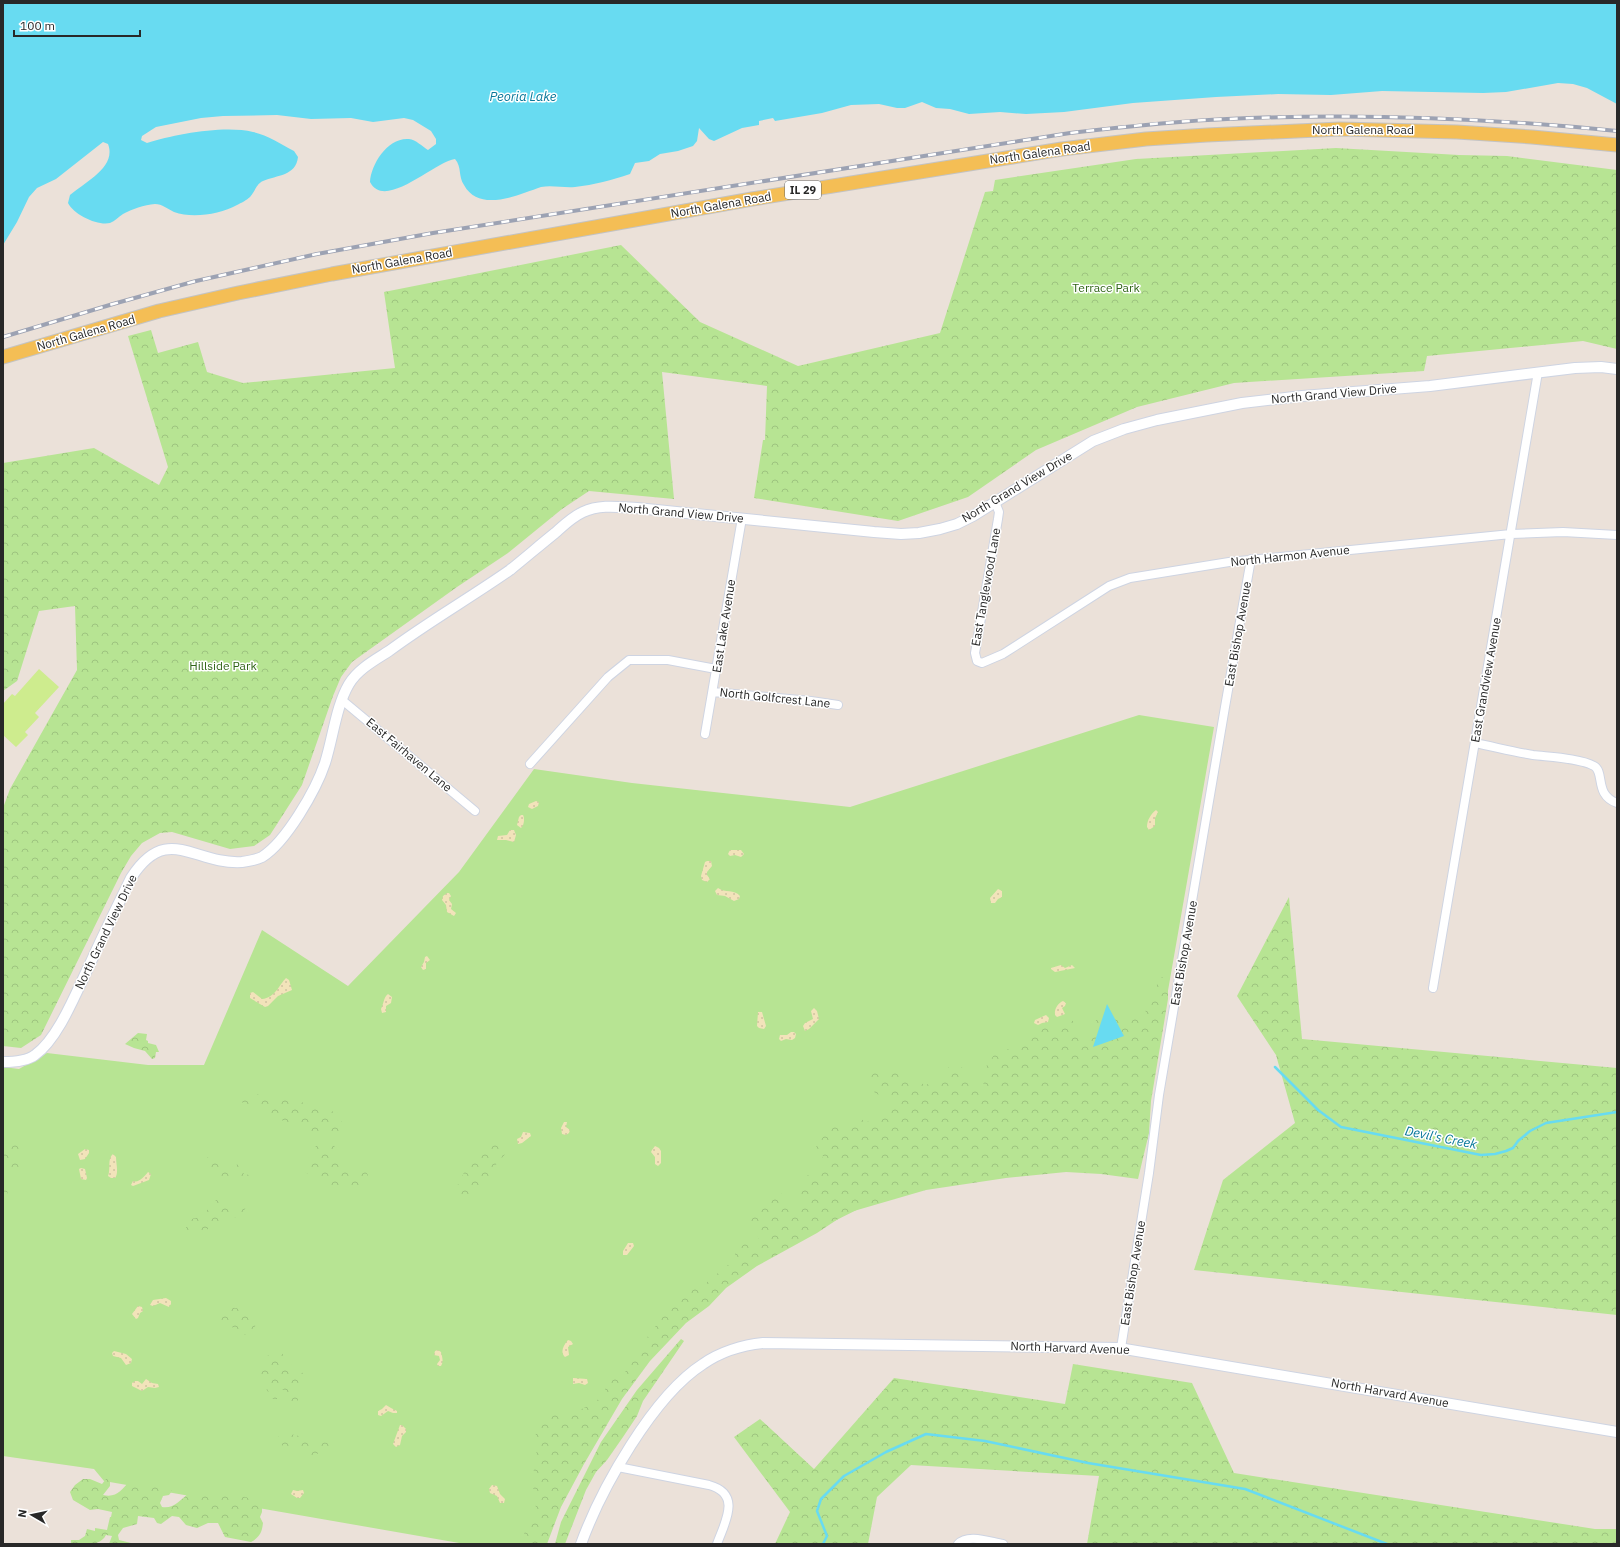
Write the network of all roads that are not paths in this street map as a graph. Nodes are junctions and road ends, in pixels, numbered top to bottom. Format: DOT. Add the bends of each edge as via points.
graph roads {
  1 [pos="1617,145"];
  2 [pos="3,357"];
  3 [pos="1617,369"];
  4 [pos="1538,372"];
  5 [pos="995,502"];
  6 [pos="742,518"];
  7 [pos="1511,534"];
  8 [pos="1617,535"];
  9 [pos="1251,559"];
  10 [pos="987,661"];
  11 [pos="716,669"];
  12 [pos="713,692"];
  13 [pos="342,700"];
  14 [pos="838,705"];
  15 [pos="705,734"];
  16 [pos="1476,743"];
  17 [pos="530,764"];
  18 [pos="1617,802"];
  19 [pos="475,811"];
  20 [pos="1433,988"];
  21 [pos="3,1062"];
  22 [pos="1121,1348"];
  23 [pos="1617,1432"];
  24 [pos="618,1467"];
  25 [pos="581,1544"];
  26 [pos="717,1544"];
  27 [pos="958,1544"];
  28 [pos="1003,1544"];
  1 -- 2 [label="main road, North Galena Road / IL 29" via="1457,132 1340,129 1207,134 1069,148 744,200 339,272 159,311"];
  3 -- 4 [label="street, North Grand View Drive" via="1586,367"];
  4 -- 5 [label="street, North Grand View Drive" via="1430,386 1262,400 1157,420 1093,441"];
  4 -- 7 [label="street, East Grandview Avenue"];
  5 -- 6 [label="street, North Grand View Drive" via="957,524 913,533 874,532"];
  5 -- 10 [label="street, East Tanglewood Lane" via="999,512 975,653 978,662"];
  6 -- 11 [label="street, East Lake Avenue"];
  6 -- 13 [label="street, North Grand View Drive" via="637,508 605,507 585,511 509,570 365,667 350,682"];
  7 -- 8 [label="street, North Harmon Avenue" via="1563,532"];
  7 -- 9 [label="street, North Harmon Avenue"];
  7 -- 16 [label="street, East Grandview Avenue"];
  9 -- 10 [label="street, North Harmon Avenue" via="1120,581 1100,591 1000,656"];
  9 -- 22 [label="street, East Bishop Avenue" via="1161,1088"];
  11 -- 12 [label="street, East Lake Avenue"];
  11 -- 17 [label="street" via="668,660 629,660 608,677"];
  12 -- 14 [label="street, North Golfcrest Lane"];
  12 -- 15 [label="street, East Lake Avenue"];
  13 -- 19 [label="street, East Fairhaven Lane"];
  13 -- 21 [label="street, North Grand View Drive" via="320,776 296,820 273,848 262,857 237,862 220,861 174,849 162,850 150,856 131,878 51,1038 32,1057"];
  16 -- 18 [label="street" via="1535,755 1556,756 1594,766 1598,770 1605,794"];
  16 -- 20 [label="street, East Grandview Avenue"];
  22 -- 23 [label="street, North Harvard Avenue"];
  22 -- 24 [label="street, North Harvard Avenue" via="798,1342 751,1344 708,1361 684,1379 653,1414"];
  24 -- 25 [label="street"];
  24 -- 26 [label="street" via="709,1485 722,1491 728,1498 729,1508"];
  27 -- 28 [label="street" via="967,1538"];
}
